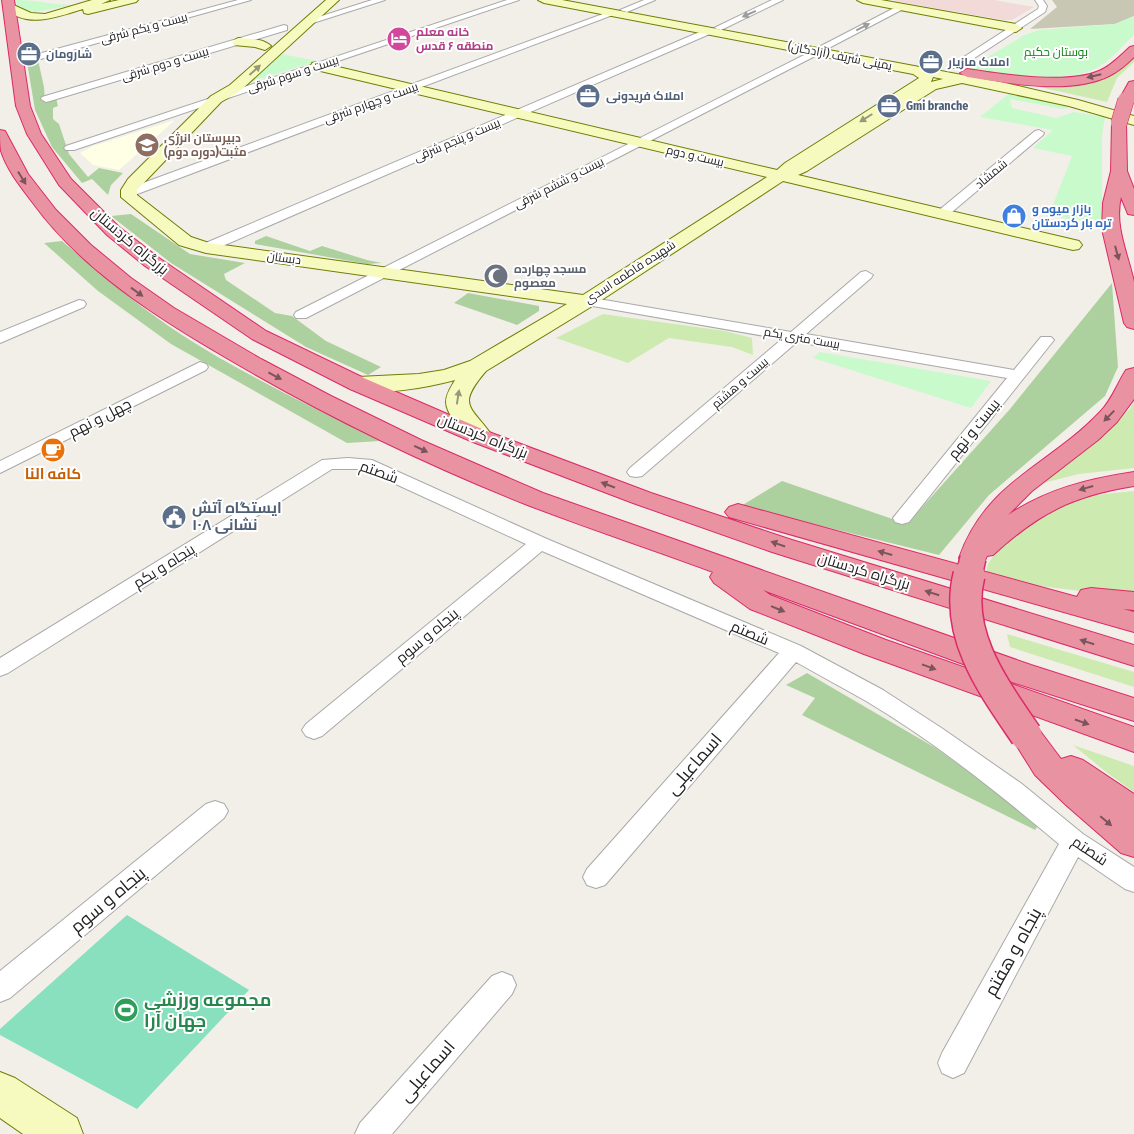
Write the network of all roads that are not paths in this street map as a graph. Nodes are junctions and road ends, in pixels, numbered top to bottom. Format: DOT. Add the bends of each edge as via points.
graph roads {
  1 [pos="104,0"];
  2 [pos="132,0"];
  3 [pos="247,0"];
  4 [pos="333,0"];
  5 [pos="381,0"];
  6 [pos="515,0"];
  7 [pos="544,0"];
  8 [pos="570,0"];
  9 [pos="651,0"];
  10 [pos="779,0"];
  11 [pos="863,0"];
  12 [pos="1039,0"];
  13 [pos="879,1"];
  14 [pos="9,3"];
  15 [pos="320,5"];
  16 [pos="903,7"];
  17 [pos="71,8"];
  18 [pos="86,12"];
  19 [pos="339,12"];
  20 [pos="619,12"];
  21 [pos="310,21"];
  22 [pos="38,24"];
  23 [pos="1018,27"];
  24 [pos="284,28"];
  25 [pos="713,30"];
  26 [pos="238,42"];
  27 [pos="265,46"];
  28 [pos="819,50"];
  29 [pos="1134,50"];
  30 [pos="41,56"];
  31 [pos="317,66"];
  32 [pos="962,73"];
  33 [pos="925,79"];
  34 [pos="1134,85"];
  35 [pos="411,88"];
  36 [pos="46,99"];
  37 [pos="216,99"];
  38 [pos="1130,106"];
  39 [pos="518,114"];
  40 [pos="1127,122"];
  41 [pos="1040,133"];
  42 [pos="0,134"];
  43 [pos="639,142"];
  44 [pos="70,148"];
  45 [pos="1119,171"];
  46 [pos="780,176"];
  47 [pos="128,193"];
  48 [pos="1134,210"];
  49 [pos="942,214"];
  50 [pos="1073,245"];
  51 [pos="206,248"];
  52 [pos="385,272"];
  53 [pos="866,275"];
  54 [pos="1129,289"];
  55 [pos="587,301"];
  56 [pos="79,304"];
  57 [pos="301,315"];
  58 [pos="1134,323"];
  59 [pos="794,336"];
  60 [pos="0,338"];
  61 [pos="1046,340"];
  62 [pos="478,366"];
  63 [pos="200,367"];
  64 [pos="1017,375"];
  65 [pos="1134,375"];
  66 [pos="358,384"];
  67 [pos="481,437"];
  68 [pos="328,464"];
  69 [pos="0,468"];
  70 [pos="636,472"];
  71 [pos="1134,479"];
  72 [pos="642,498"];
  73 [pos="902,518"];
  74 [pos="540,543"];
  75 [pos="692,555"];
  76 [pos="973,558"];
  77 [pos="1006,588"];
  78 [pos="1134,601"];
  79 [pos="1134,622"];
  80 [pos="793,652"];
  81 [pos="1134,656"];
  82 [pos="0,668"];
  83 [pos="1134,710"];
  84 [pos="314,730"];
  85 [pos="1026,735"];
  86 [pos="1134,740"];
  87 [pos="216,811"];
  88 [pos="1134,812"];
  89 [pos="1074,841"];
  90 [pos="1134,843"];
  91 [pos="596,877"];
  92 [pos="1134,881"];
  93 [pos="502,985"];
  94 [pos="0,988"];
  95 [pos="953,1063"];
  96 [pos="0,1093"];
  97 [pos="61,1134"];
  98 [pos="371,1134"];
  1 -- 17 [label="street"];
  2 -- 18 [label="street"];
  3 -- 30 [label="street, بیست و یکم شرقی"];
  4 -- 15 [label="street"];
  5 -- 19 [label="street"];
  6 -- 31 [label="street, بیست و سوم شرقی"];
  7 -- 20 [label="street, یمینی شریف (آزادگان)"];
  8 -- 20 [label="street, یمینی شریف (آزادگان)"];
  9 -- 20 [label="street, بیست و چهارم شرقی"];
  10 -- 25 [label="street, بیست و پنجم شرقی, one-way"];
  11 -- 13 [label="street"];
  12 -- 23 [label="street, شهیده فاطمه اسدی" via="1044,8"];
  13 -- 16 [label="street"];
  13 -- 23 [label="street"];
  14 -- 17 [label="street" via="19,12 33,17 56,15"];
  14 -- 66 [label="highway, بزرگراه کردستان" via="23,106 41,146 81,200 152,262 230,316 259,335"];
  15 -- 19 [label="street"];
  15 -- 21 [label="street"];
  15 -- 24 [label="street"];
  16 -- 23 [label="street"];
  28 -- 16 [label="street, بیست و ششم شرقی, one-way"];
  17 -- 18 [label="street"];
  18 -- 22 [label="street"];
  19 -- 21 [label="street"];
  20 -- 25 [label="street, یمینی شریف (آزادگان)"];
  20 -- 35 [label="street, بیست و چهارم شرقی"];
  21 -- 24 [label="street"];
  37 -- 21 [label="street, one-way" via="235,88"];
  23 -- 32 [label="street, شهیده فاطمه اسدی"];
  24 -- 26 [label="street, بیست و دوم شرقی"];
  24 -- 27 [label="street"];
  25 -- 28 [label="street, یمینی شریف (آزادگان)"];
  25 -- 39 [label="street, بیست و پنجم شرقی"];
  26 -- 27 [label="street"];
  26 -- 36 [label="street, بیست و دوم شرقی"];
  27 -- 37 [label="street" via="220,88"];
  28 -- 32 [label="street, یمینی شریف (آزادگان)"];
  28 -- 33 [label="street, یمینی شریف (آزادگان)"];
  28 -- 43 [label="street, بیست و ششم شرقی"];
  29 -- 32 [label="highway, one-way" via="1109,71 1090,77 1050,80"];
  31 -- 35 [label="street, بیست و دوم"];
  31 -- 37 [label="street, بیست و سوم شرقی"];
  32 -- 33 [label="street, شهیده فاطمه اسدی"];
  32 -- 33 [label="street, یمینی شریف (آزادگان)"];
  32 -- 38 [label="street, یمینی شریف (آزادگان)"];
  32 -- 40 [label="street, یمینی شریف (آزادگان)"];
  33 -- 46 [label="street, شهیده فاطمه اسدی"];
  34 -- 38 [label="highway"];
  35 -- 39 [label="street, بیست و دوم"];
  35 -- 47 [label="street, بیست و چهارم شرقی"];
  37 -- 44 [label="street, بیست و سوم شرقی"];
  37 -- 47 [label="street" via="134,182"];
  38 -- 40 [label="highway, bridge"];
  39 -- 43 [label="street, بیست و دوم"];
  39 -- 51 [label="street, بیست و پنجم شرقی"];
  40 -- 45 [label="highway"];
  41 -- 49 [label="street, شمشاد"];
  42 -- 75 [label="highway, one-way" via="23,182 69,234 133,290 226,350 467,471"];
  43 -- 46 [label="street, بیست و دوم"];
  43 -- 52 [label="street, بیست و ششم شرقی"];
  45 -- 48 [label="highway"];
  45 -- 54 [label="highway, one-way" via="1111,203 1111,229"];
  46 -- 49 [label="street, بیست و دوم"];
  46 -- 55 [label="street, شهیده فاطمه اسدی"];
  47 -- 51 [label="street, دبستان" via="138,206 186,242"];
  49 -- 50 [label="street, بیست و دوم"];
  51 -- 52 [label="street, دبستان"];
  52 -- 55 [label="street, دبستان"];
  52 -- 57 [label="street, بیست و ششم شرقی"];
  53 -- 59 [label="street, بیست و هشتم"];
  54 -- 58 [label="highway"];
  55 -- 59 [label="street, بیست متری یکم"];
  55 -- 62 [label="street, شهیده فاطمه اسدی"];
  56 -- 60 [label="street"];
  59 -- 64 [label="street, بیست متری یکم"];
  59 -- 70 [label="street, بیست و هشتم"];
  61 -- 64 [label="street, بیست و نهم"];
  62 -- 66 [label="street" via="434,380"];
  67 -- 62 [label="street, one-way" via="462,416 457,405 461,386"];
  63 -- 69 [label="street, چهل و نهم"];
  64 -- 73 [label="street, بیست و نهم"];
  65 -- 76 [label="highway, one-way" via="1130,390 1111,414 997,511 988,523"];
  66 -- 67 [label="highway, بزرگراه کردستان"];
  72 -- 67 [label="highway, بزرگراه کردستان, one-way"];
  68 -- 74 [label="street, شصتم" via="366,464"];
  68 -- 82 [label="street, پنجاه و یکم"];
  71 -- 76 [label="highway, one-way" via="1102,483 1042,504 1022,515"];
  77 -- 72 [label="highway, one-way" via="710,504"];
  81 -- 72 [label="highway, بزرگراه کردستان, one-way" via="782,546"];
  74 -- 80 [label="street, شصتم"];
  74 -- 84 [label="street, پنجاه و سوم"];
  75 -- 83 [label="highway" via="1020,673"];
  75 -- 86 [label="highway, one-way" via="760,602"];
  76 -- 85 [label="highway, bridge" via="965,594 968,632 979,661"];
  77 -- 78 [label="highway"];
  77 -- 79 [label="highway"];
  80 -- 89 [label="street, شصتم" via="875,696 934,735 1013,791"];
  80 -- 91 [label="street, اسماعیلی"];
  85 -- 88 [label="highway" via="1090,784"];
  85 -- 90 [label="highway, one-way" via="1047,766"];
  87 -- 94 [label="street, پنجاه و سوم"];
  89 -- 92 [label="street, شصتم"];
  89 -- 95 [label="street, پنجاه و هفتم"];
  93 -- 98 [label="street, اسماعیلی"];
  96 -- 97 [label="street"];
}
